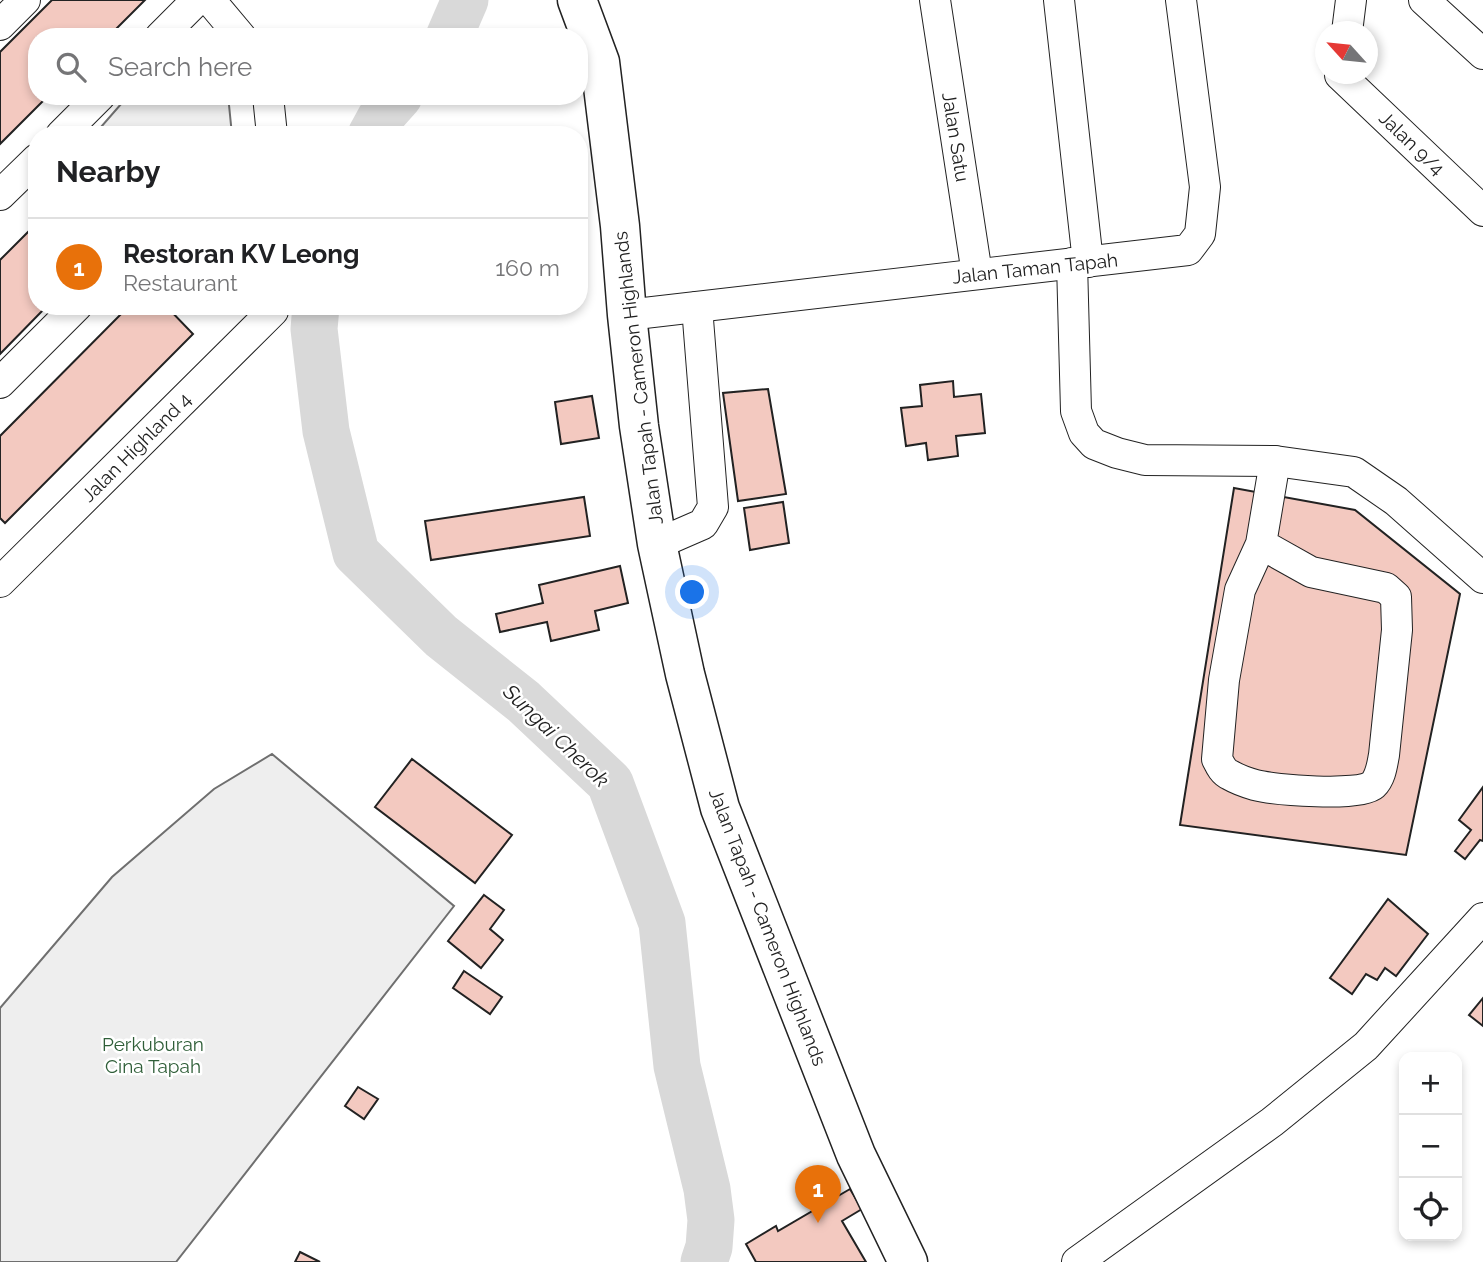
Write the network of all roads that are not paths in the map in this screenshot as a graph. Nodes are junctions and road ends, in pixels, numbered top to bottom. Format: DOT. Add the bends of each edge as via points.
graph roads {
  1 [pos="25,0"];
  2 [pos="197,0"];
  3 [pos="210,0"];
  4 [pos="578,0"];
  5 [pos="934,0"];
  6 [pos="1059,0"];
  7 [pos="1181,0"];
  8 [pos="1351,0"];
  9 [pos="1424,0"];
  10 [pos="1348,21"];
  11 [pos="0,25"];
  12 [pos="169,28"];
  13 [pos="233,28"];
  14 [pos="588,28"];
  15 [pos="588,28"];
  16 [pos="1483,54"];
  17 [pos="1350,84"];
  18 [pos="91,105"];
  19 [pos="269,105"];
  20 [pos="70,126"];
  21 [pos="271,126"];
  22 [pos="28,165"];
  23 [pos="4,182"];
  24 [pos="1483,211"];
  25 [pos="1080,262"];
  26 [pos="977,274"];
  27 [pos="697,307"];
  28 [pos="68,315"];
  29 [pos="266,315"];
  30 [pos="627,315"];
  31 [pos="0,383"];
  32 [pos="1275,461"];
  33 [pos="657,544"];
  34 [pos="1261,544"];
  35 [pos="1483,579"];
  36 [pos="1,580"];
  37 [pos="1483,918"];
  38 [pos="908,1262"];
  39 [pos="1077,1262"];
  1 -- 11 [label="street"];
  2 -- 12 [label="street"];
  3 -- 13 [label="street"];
  4 -- 14 [label="main road, Jalan Tapah - Cameron Highlands"];
  5 -- 26 [label="street, Jalan Satu"];
  6 -- 25 [label="street"];
  7 -- 25 [label="street, Jalan Taman Tapah" via="1205,187 1200,234 1188,250"];
  8 -- 10 [label="street"];
  9 -- 16 [label="street"];
  15 -- 30 [label="main road, Jalan Tapah - Cameron Highlands" via="600,62"];
  17 -- 24 [label="street, Jalan 9/4"];
  18 -- 20 [label="street"];
  19 -- 21 [label="street"];
  22 -- 23 [label="street"];
  25 -- 26 [label="street, Jalan Taman Tapah"];
  25 -- 32 [label="street" via="1076,411 1084,433 1094,444 1145,460"];
  26 -- 27 [label="street, Jalan Taman Tapah"];
  27 -- 30 [label="street, Jalan Taman Tapah"];
  27 -- 33 [label="street" via="713,507 703,524"];
  28 -- 31 [label="street"];
  29 -- 36 [label="street, Jalan Highland 4"];
  30 -- 33 [label="main road, Jalan Tapah - Cameron Highlands"];
  32 -- 34 [label="street"];
  32 -- 35 [label="street" via="1354,472 1396,501"];
  33 -- 38 [label="main road, Jalan Tapah - Cameron Highlands" via="720,808 856,1155"];
  34 -- 34 [label="street" via="1311,572 1386,588 1396,597 1384,755 1380,775 1371,787 1356,792 1256,785 1221,768 1217,759 1224,680 1240,590"];
  37 -- 39 [label="street" via="1366,1046 1272,1122"];
}
